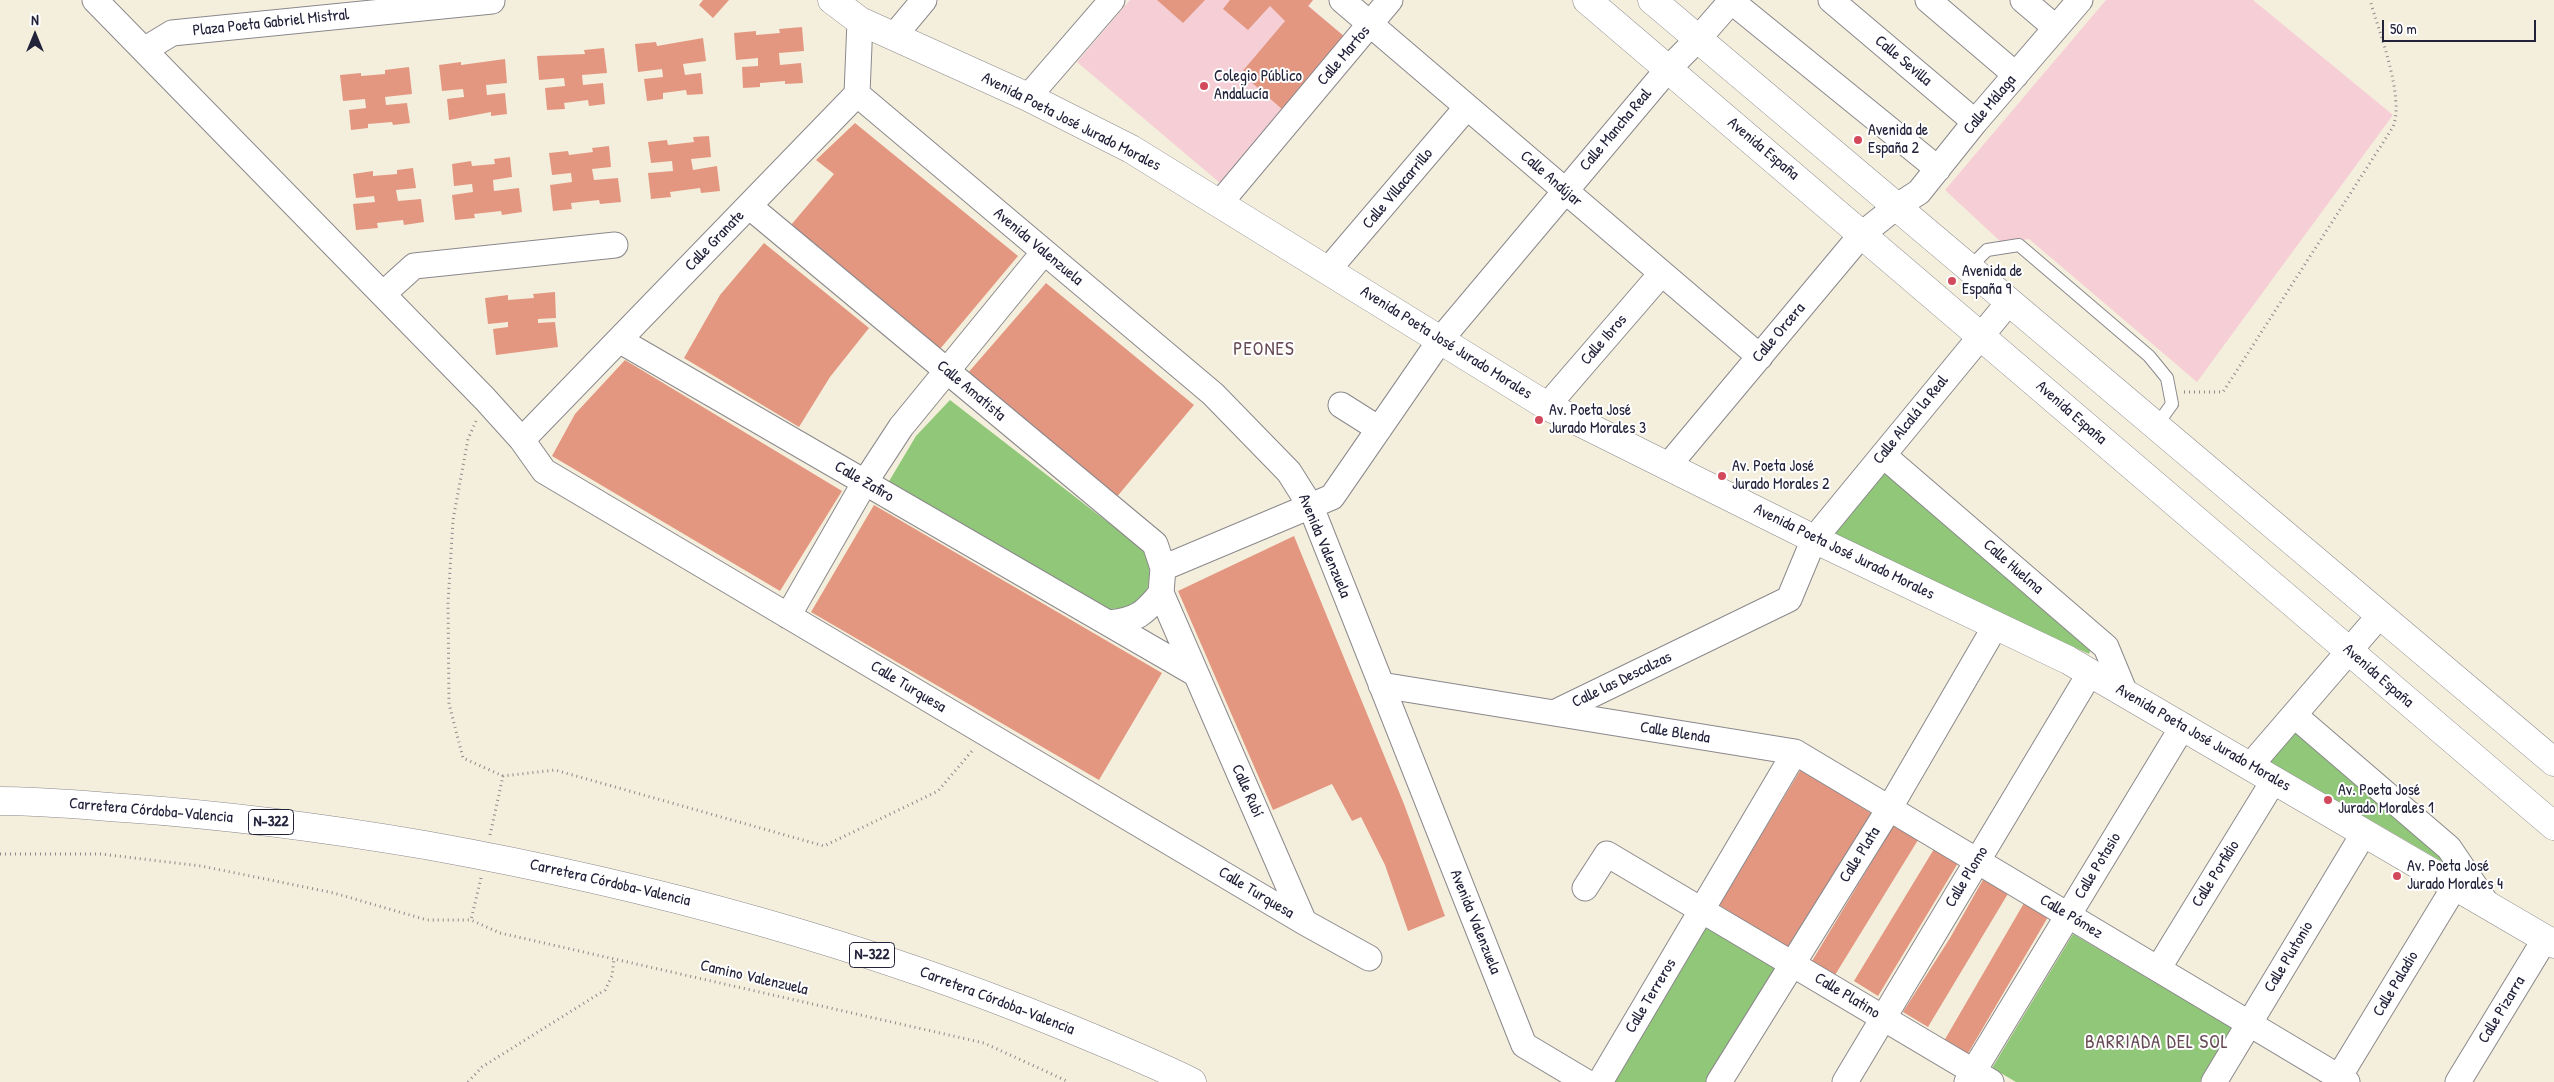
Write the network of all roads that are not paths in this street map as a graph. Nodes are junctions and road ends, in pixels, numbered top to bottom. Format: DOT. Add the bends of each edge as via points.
graph roads {
  1 [pos="95,0"];
  2 [pos="832,0"];
  3 [pos="924,0"];
  4 [pos="1112,0"];
  5 [pos="1342,0"];
  6 [pos="1390,0"];
  7 [pos="1587,0"];
  8 [pos="1652,0"];
  9 [pos="1731,0"];
  10 [pos="1831,0"];
  11 [pos="1928,0"];
  12 [pos="2023,0"];
  13 [pos="2080,0"];
  14 [pos="492,1"];
  15 [pos="860,21"];
  16 [pos="1370,24"];
  17 [pos="2056,28"];
  18 [pos="894,36"];
  19 [pos="1698,39"];
  20 [pos="144,50"];
  21 [pos="1668,69"];
  22 [pos="2016,75"];
  23 [pos="856,94"];
  24 [pos="1028,97"];
  25 [pos="1467,107"];
  26 [pos="1975,122"];
  27 [pos="1938,168"];
  28 [pos="1566,191"];
  29 [pos="1220,203"];
  30 [pos="749,206"];
  31 [pos="1896,206"];
  32 [pos="1862,234"];
  33 [pos="615,245"];
  34 [pos="1044,252"];
  35 [pos="1969,268"];
  36 [pos="1328,270"];
  37 [pos="1661,274"];
  38 [pos="382,294"];
  39 [pos="2010,302"];
  40 [pos="1980,336"];
  41 [pos="1441,339"];
  42 [pos="619,340"];
  43 [pos="1760,357"];
  44 [pos="946,370"];
  45 [pos="1341,405"];
  46 [pos="1547,406"];
  47 [pos="2156,426"];
  48 [pos="1379,429"];
  49 [pos="522,440"];
  50 [pos="1883,455"];
  51 [pos="1668,466"];
  52 [pos="865,482"];
  53 [pos="1311,507"];
  54 [pos="1814,538"];
  55 [pos="1163,568"];
  56 [pos="1161,593"];
  57 [pos="2380,615"];
  58 [pos="788,616"];
  59 [pos="1109,623"];
  60 [pos="1996,625"];
  61 [pos="2350,651"];
  62 [pos="2090,673"];
  63 [pos="1196,674"];
  64 [pos="1381,685"];
  65 [pos="2125,693"];
  66 [pos="1554,713"];
  67 [pos="2294,715"];
  68 [pos="2183,726"];
  69 [pos="1795,752"];
  70 [pos="2554,762"];
  71 [pos="2250,766"];
  72 [pos="2274,780"];
  73 [pos="0,801"];
  74 [pos="1889,808"];
  75 [pos="2554,826"];
  76 [pos="2364,832"];
  77 [pos="1977,861"];
  78 [pos="2455,886"];
  79 [pos="1585,888"];
  80 [pos="2487,904"];
  81 [pos="1703,910"];
  82 [pos="2068,915"];
  83 [pos="1304,922"];
  84 [pos="2550,942"];
  85 [pos="1369,958"];
  86 [pos="1793,963"];
  87 [pos="2158,969"];
  88 [pos="1883,1018"];
  89 [pos="2249,1024"];
  90 [pos="1977,1079"];
  91 [pos="2341,1080"];
  92 [pos="1192,1082"];
  93 [pos="1586,1082"];
  94 [pos="1600,1082"];
  95 [pos="1719,1082"];
  96 [pos="1845,1082"];
  97 [pos="2214,1082"];
  98 [pos="2458,1082"];
  1 -- 20 [label="street, Calle Turquesa"];
  2 -- 15 [label="main road, Avenida Poeta José Jurado Morales"];
  3 -- 18 [label="street"];
  4 -- 24 [label="street"];
  5 -- 16 [label="street, Calle Andújar"];
  6 -- 16 [label="street, Calle Martos"];
  7 -- 21 [label="main road, Avenida España"];
  8 -- 19 [label="main road"];
  9 -- 19 [label="street, Calle Mancha Real"];
  9 -- 27 [label="street"];
  10 -- 26 [label="street, Calle Sevilla"];
  11 -- 22 [label="street"];
  12 -- 17 [label="street"];
  13 -- 17 [label="street, Calle Málaga"];
  14 -- 20 [label="street, Plaza Poeta Gabriel Mistral" via="172,33"];
  15 -- 18 [label="main road, Avenida Poeta José Jurado Morales"];
  15 -- 23 [label="street"];
  16 -- 25 [label="street, Calle Andújar"];
  16 -- 29 [label="street, Calle Martos"];
  17 -- 22 [label="street, Calle Málaga"];
  18 -- 24 [label="main road, Avenida Poeta José Jurado Morales"];
  19 -- 21 [label="street, Calle Mancha Real"];
  19 -- 31 [label="main road"];
  20 -- 38 [label="street, Calle Turquesa"];
  21 -- 28 [label="street, Calle Mancha Real"];
  21 -- 32 [label="main road, Avenida España"];
  22 -- 26 [label="street, Calle Málaga"];
  23 -- 30 [label="street, Calle Granate"];
  23 -- 34 [label="street, Avenida Valenzuela"];
  24 -- 29 [label="main road, Avenida Poeta José Jurado Morales" via="1131,149"];
  25 -- 28 [label="street, Calle Andújar"];
  25 -- 36 [label="street, Calle Villacarrillo"];
  26 -- 27 [label="street, Calle Málaga"];
  27 -- 31 [label="street, Calle Málaga" via="1919,192"];
  28 -- 37 [label="street, Calle Andújar"];
  28 -- 41 [label="street, Calle Mancha Real"];
  29 -- 36 [label="main road, Avenida Poeta José Jurado Morales"];
  30 -- 42 [label="street, Calle Granate"];
  30 -- 44 [label="street, Calle Amatista"];
  31 -- 32 [label="street, Calle Orcera"];
  31 -- 35 [label="main road"];
  32 -- 40 [label="main road, Avenida España"];
  32 -- 43 [label="street, Calle Orcera"];
  33 -- 38 [label="street" via="414,266"];
  34 -- 44 [label="street"];
  34 -- 53 [label="street, Avenida Valenzuela" via="1213,394 1289,472"];
  35 -- 39 [label="main road"];
  35 -- 47 [label="lane" via="1987,250 2020,244 2149,356 2167,378 2172,404"];
  36 -- 41 [label="main road, Avenida Poeta José Jurado Morales"];
  37 -- 43 [label="street, Calle Andújar"];
  37 -- 46 [label="street, Calle Ibros"];
  38 -- 49 [label="street, Calle Turquesa"];
  39 -- 40 [label="street, Calle Alcalá la Real"];
  39 -- 47 [label="main road"];
  40 -- 50 [label="street, Calle Alcalá la Real"];
  40 -- 61 [label="main road, Avenida España"];
  41 -- 46 [label="main road, Avenida Poeta José Jurado Morales"];
  41 -- 48 [label="street, Calle Mancha Real"];
  42 -- 49 [label="street, Calle Granate"];
  42 -- 52 [label="street, Calle Zafiro"];
  43 -- 51 [label="street, Calle Orcera"];
  44 -- 52 [label="street" via="901,427"];
  44 -- 55 [label="street, Calle Amatista" via="1155,544"];
  45 -- 48 [label="street"];
  46 -- 51 [label="main road, Avenida Poeta José Jurado Morales"];
  47 -- 57 [label="main road"];
  48 -- 53 [label="street, Calle Mancha Real" via="1332,497"];
  49 -- 58 [label="street, Calle Turquesa" via="544,471"];
  50 -- 54 [label="street, Calle Alcalá la Real"];
  50 -- 65 [label="street, Calle Huelma" via="2106,647"];
  51 -- 54 [label="main road, Avenida Poeta José Jurado Morales"];
  52 -- 58 [label="street"];
  52 -- 59 [label="street, Calle Zafiro"];
  53 -- 55 [label="street, Calle Mancha Real"];
  53 -- 64 [label="street, Avenida Valenzuela"];
  54 -- 60 [label="main road, Avenida Poeta José Jurado Morales"];
  54 -- 66 [label="street, Calle las Descalzas" via="1789,599"];
  55 -- 56 [label="street, Calle Amatista"];
  56 -- 59 [label="street" via="1145,612 1129,621"];
  56 -- 63 [label="street, Calle Rubí"];
  57 -- 61 [label="street"];
  57 -- 70 [label="main road"];
  58 -- 83 [label="street, Calle Turquesa"];
  59 -- 63 [label="street, Calle Zafiro"];
  60 -- 62 [label="main road, Avenida Poeta José Jurado Morales"];
  60 -- 74 [label="street, Calle Plata"];
  61 -- 67 [label="street"];
  61 -- 75 [label="main road, Avenida España"];
  62 -- 65 [label="main road, Avenida Poeta José Jurado Morales"];
  62 -- 77 [label="street, Calle Plomo"];
  63 -- 83 [label="street, Calle Rubí"];
  64 -- 66 [label="street, Calle las Descalzas"];
  64 -- 93 [label="street, Avenida Valenzuela" via="1524,1045"];
  65 -- 68 [label="main road, Avenida Poeta José Jurado Morales"];
  66 -- 69 [label="street, Calle Blenda"];
  67 -- 71 [label="street"];
  67 -- 80 [label="street" via="2449,848"];
  68 -- 71 [label="main road, Avenida Poeta José Jurado Morales"];
  68 -- 82 [label="street, Calle Potasio"];
  69 -- 74 [label="street, Calle Pómez"];
  69 -- 81 [label="street, Calle Terreros"];
  71 -- 72 [label="main road, Avenida Poeta José Jurado Morales"];
  72 -- 76 [label="main road, Avenida Poeta José Jurado Morales"];
  72 -- 87 [label="street, Calle Porfidio"];
  73 -- 92 [label="main road, Carretera Córdoba-Valencia / N-322" via="219,815 355,833 548,868 750,917 873,955 987,995"];
  74 -- 77 [label="street, Calle Pómez"];
  74 -- 86 [label="street, Calle Plata"];
  76 -- 78 [label="main road, Avenida Poeta José Jurado Morales"];
  76 -- 89 [label="street, Calle Plutonio"];
  77 -- 82 [label="street, Calle Pómez"];
  77 -- 88 [label="street, Calle Plomo"];
  78 -- 80 [label="main road, Avenida Poeta José Jurado Morales"];
  78 -- 91 [label="street, Calle Paladio"];
  79 -- 81 [label="street" via="1608,854"];
  80 -- 84 [label="main road, Avenida Poeta José Jurado Morales"];
  81 -- 86 [label="street, Calle Platino"];
  81 -- 94 [label="street, Calle Terreros"];
  82 -- 87 [label="street, Calle Pómez"];
  82 -- 90 [label="street, Calle Potasio"];
  83 -- 85 [label="street"];
  84 -- 98 [label="street, Calle Pizarra"];
  86 -- 88 [label="street, Calle Platino"];
  86 -- 95 [label="street, Calle Plata"];
  87 -- 89 [label="street, Calle Pómez"];
  88 -- 90 [label="street, Calle Platino"];
  88 -- 96 [label="street, Calle Plomo"];
  89 -- 91 [label="street, Calle Pómez"];
  89 -- 97 [label="street, Calle Plutonio"];
}
